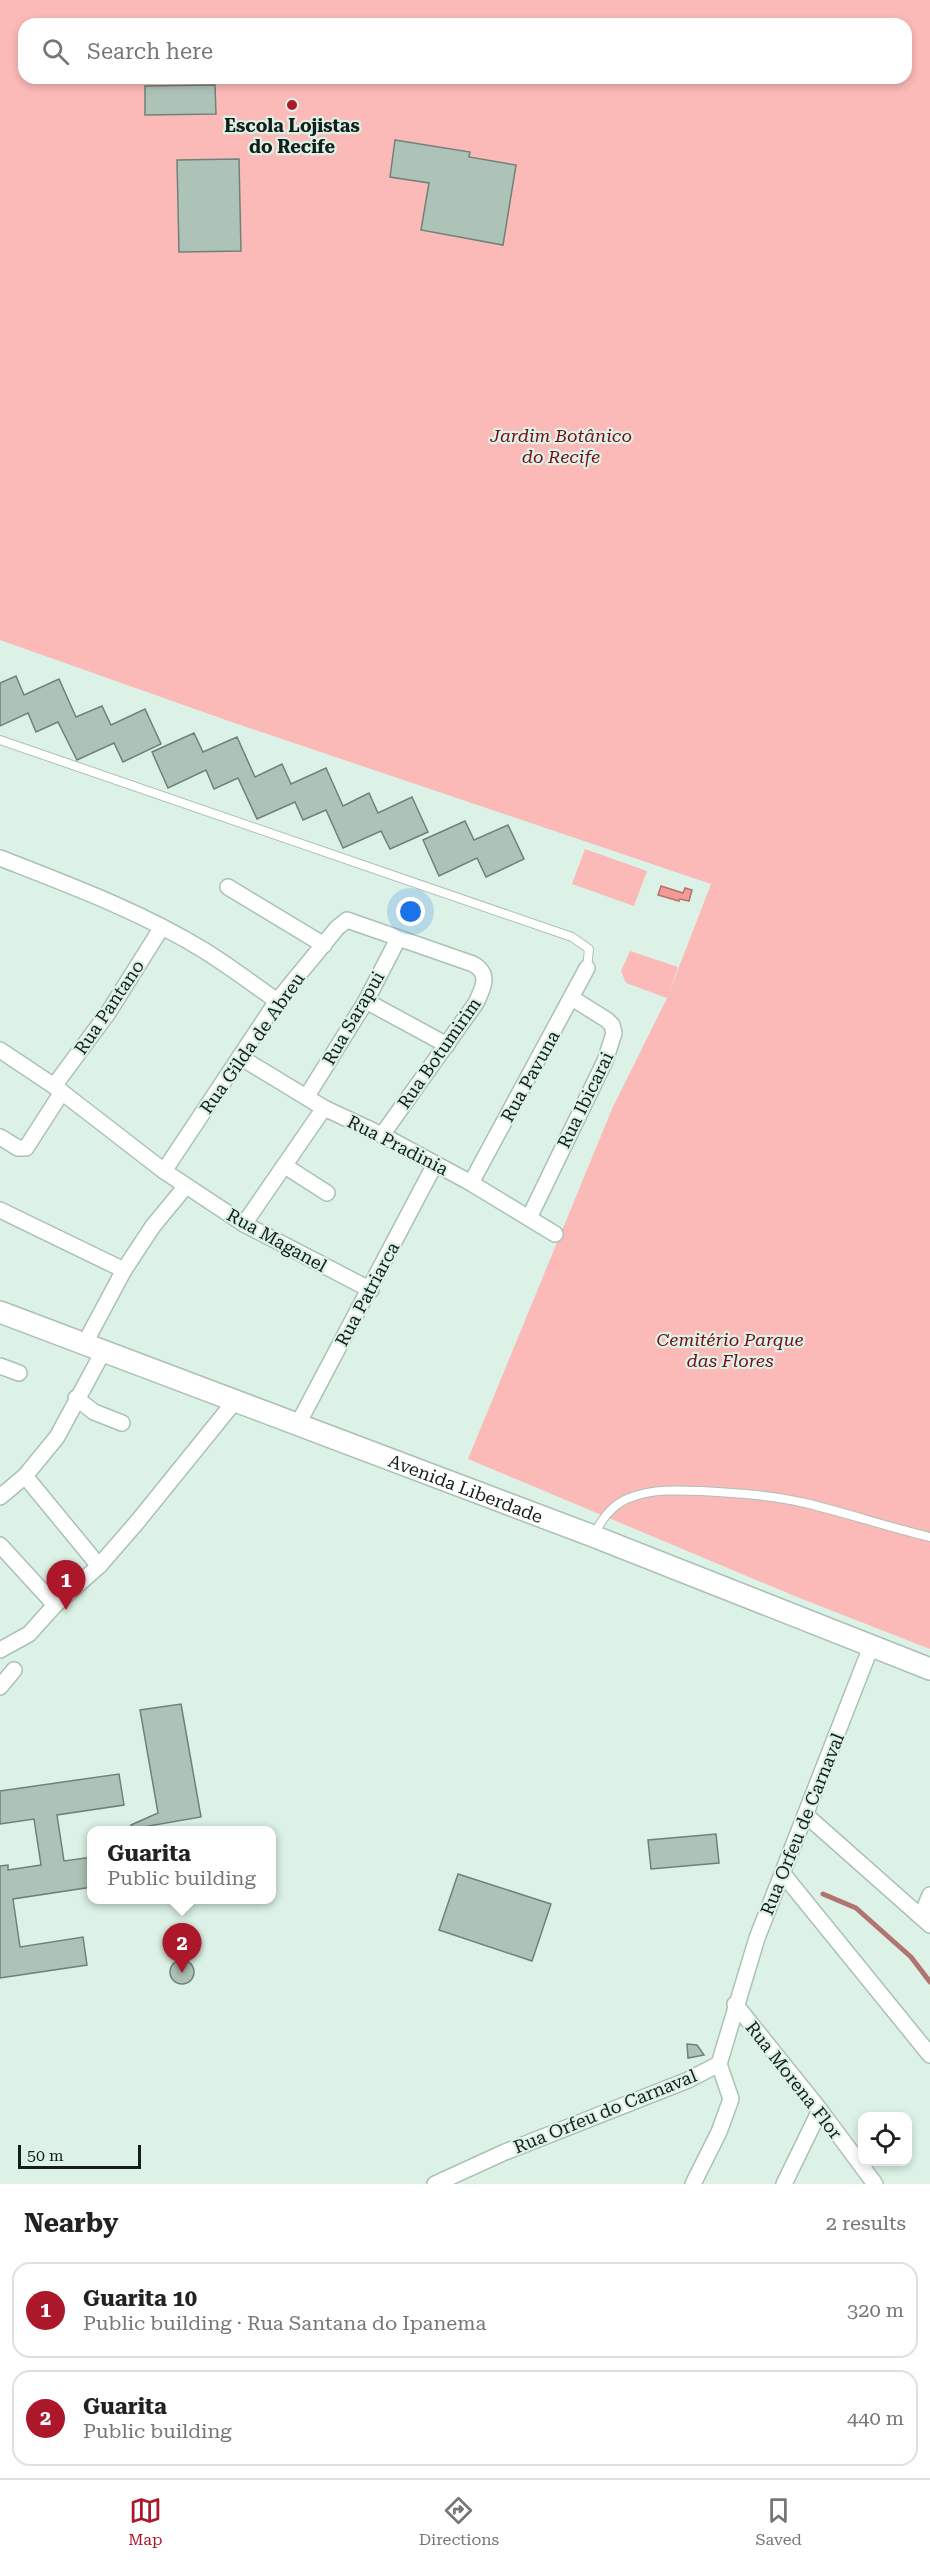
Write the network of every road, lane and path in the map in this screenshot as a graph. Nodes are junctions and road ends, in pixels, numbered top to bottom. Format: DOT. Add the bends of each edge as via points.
graph roads {
  1 [pos="0,740"];
  2 [pos="0,858"];
  3 [pos="228,887"];
  4 [pos="162,927"];
  5 [pos="398,939"];
  6 [pos="324,945"];
  7 [pos="587,968"];
  8 [pos="572,998"];
  9 [pos="276,1001"];
  10 [pos="366,1001"];
  11 [pos="447,1045"];
  12 [pos="0,1050"];
  13 [pos="240,1057"];
  14 [pos="58,1089"];
  15 [pos="307,1096"];
  16 [pos="324,1108"];
  17 [pos="382,1135"];
  18 [pos="4,1140"];
  19 [pos="435,1164"];
  20 [pos="285,1166"];
  21 [pos="164,1171"];
  22 [pos="471,1183"];
  23 [pos="186,1186"];
  24 [pos="327,1193"];
  25 [pos="0,1210"];
  26 [pos="529,1218"];
  27 [pos="244,1224"];
  28 [pos="555,1234"];
  29 [pos="124,1270"];
  30 [pos="370,1290"];
  31 [pos="0,1312"];
  32 [pos="95,1346"];
  33 [pos="0,1366"];
  34 [pos="19,1373"];
  35 [pos="76,1398"];
  36 [pos="235,1401"];
  37 [pos="122,1423"];
  38 [pos="298,1424"];
  39 [pos="25,1476"];
  40 [pos="0,1497"];
  41 [pos="593,1536"];
  42 [pos="930,1537"];
  43 [pos="0,1545"];
  44 [pos="99,1566"];
  45 [pos="55,1605"];
  46 [pos="872,1644"];
  47 [pos="0,1650"];
  48 [pos="930,1669"];
  49 [pos="14,1670"];
  50 [pos="0,1687"];
  51 [pos="807,1816"];
  52 [pos="783,1874"];
  53 [pos="930,1895"];
  54 [pos="926,1921"];
  55 [pos="735,2004"];
  56 [pos="930,2055"];
  57 [pos="718,2064"];
  58 [pos="820,2110"];
  59 [pos="435,2184"];
  60 [pos="693,2184"];
  61 [pos="784,2184"];
  62 [pos="874,2184"];
  1 -- 7 [label="lane" via="572,937 589,949"];
  2 -- 4 [label="street"];
  3 -- 6 [label="street"];
  4 -- 9 [label="street" via="205,951"];
  4 -- 14 [label="street, Rua Pantano"];
  5 -- 6 [label="street, Rua Gilda de Abreu" via="347,920"];
  5 -- 10 [label="street, Rua Sarapui"];
  5 -- 11 [label="street, Rua Botumirim" via="481,968 484,987"];
  6 -- 9 [label="street, Rua Gilda de Abreu"];
  7 -- 8 [label="street, Rua Pavuna"];
  8 -- 22 [label="street, Rua Pavuna"];
  8 -- 26 [label="street, Rua Ibicarai" via="607,1020 614,1033 605,1061"];
  9 -- 13 [label="street, Rua Gilda de Abreu"];
  10 -- 11 [label="street"];
  10 -- 15 [label="street, Rua Sarapui"];
  11 -- 17 [label="street, Rua Botumirim"];
  12 -- 14 [label="street, Rua Maganel"];
  13 -- 15 [label="street, Rua Pradinia"];
  13 -- 21 [label="street, Rua Gilda de Abreu"];
  14 -- 18 [label="street, Rua Pantano" via="26,1148"];
  14 -- 21 [label="street, Rua Maganel"];
  15 -- 16 [label="street, Rua Pradinia"];
  16 -- 17 [label="street, Rua Pradinia"];
  16 -- 20 [label="street"];
  17 -- 19 [label="street, Rua Pradinia"];
  19 -- 22 [label="street, Rua Pradinia"];
  19 -- 30 [label="street, Rua Patriarca"];
  20 -- 24 [label="street"];
  20 -- 27 [label="street"];
  21 -- 23 [label="street, Rua Maganel"];
  22 -- 26 [label="street, Rua Pradinia"];
  23 -- 27 [label="street, Rua Maganel"];
  23 -- 29 [label="street"];
  25 -- 29 [label="street"];
  26 -- 28 [label="street, Rua Pradinia"];
  27 -- 30 [label="street, Rua Maganel"];
  29 -- 32 [label="street"];
  30 -- 38 [label="street, Rua Patriarca"];
  31 -- 32 [label="main road, Avenida Liberdade"];
  32 -- 35 [label="street"];
  32 -- 36 [label="main road, Avenida Liberdade"];
  33 -- 34 [label="street"];
  35 -- 37 [label="street" via="94,1412"];
  35 -- 39 [label="street" via="57,1437"];
  36 -- 38 [label="main road, Avenida Liberdade"];
  36 -- 44 [label="street"];
  38 -- 41 [label="main road, Avenida Liberdade"];
  39 -- 40 [label="street"];
  39 -- 44 [label="street"];
  41 -- 42 [label="lane" via="613,1507 631,1497 688,1491 741,1493 803,1503"];
  41 -- 46 [label="main road, Avenida Liberdade"];
  43 -- 45 [label="street"];
  44 -- 45 [label="street"];
  45 -- 47 [label="street" via="29,1634"];
  46 -- 48 [label="main road, Avenida Liberdade"];
  46 -- 51 [label="street, Rua Orfeu de Carnaval"];
  49 -- 50 [label="street"];
  51 -- 52 [label="street, Rua Orfeu de Carnaval"];
  51 -- 54 [label="street"];
  52 -- 55 [label="street, Rua Orfeu de Carnaval"];
  52 -- 56 [label="street"];
  53 -- 54 [label="street"];
  55 -- 57 [label="street, Rua Orfeu do Carnaval"];
  55 -- 58 [label="street, Rua Morena Flor"];
  57 -- 59 [label="street, Rua Orfeu do Carnaval" via="688,2080 514,2148"];
  57 -- 60 [label="street" via="731,2099"];
  58 -- 61 [label="street"];
  58 -- 62 [label="street, Rua Morena Flor"];
}
